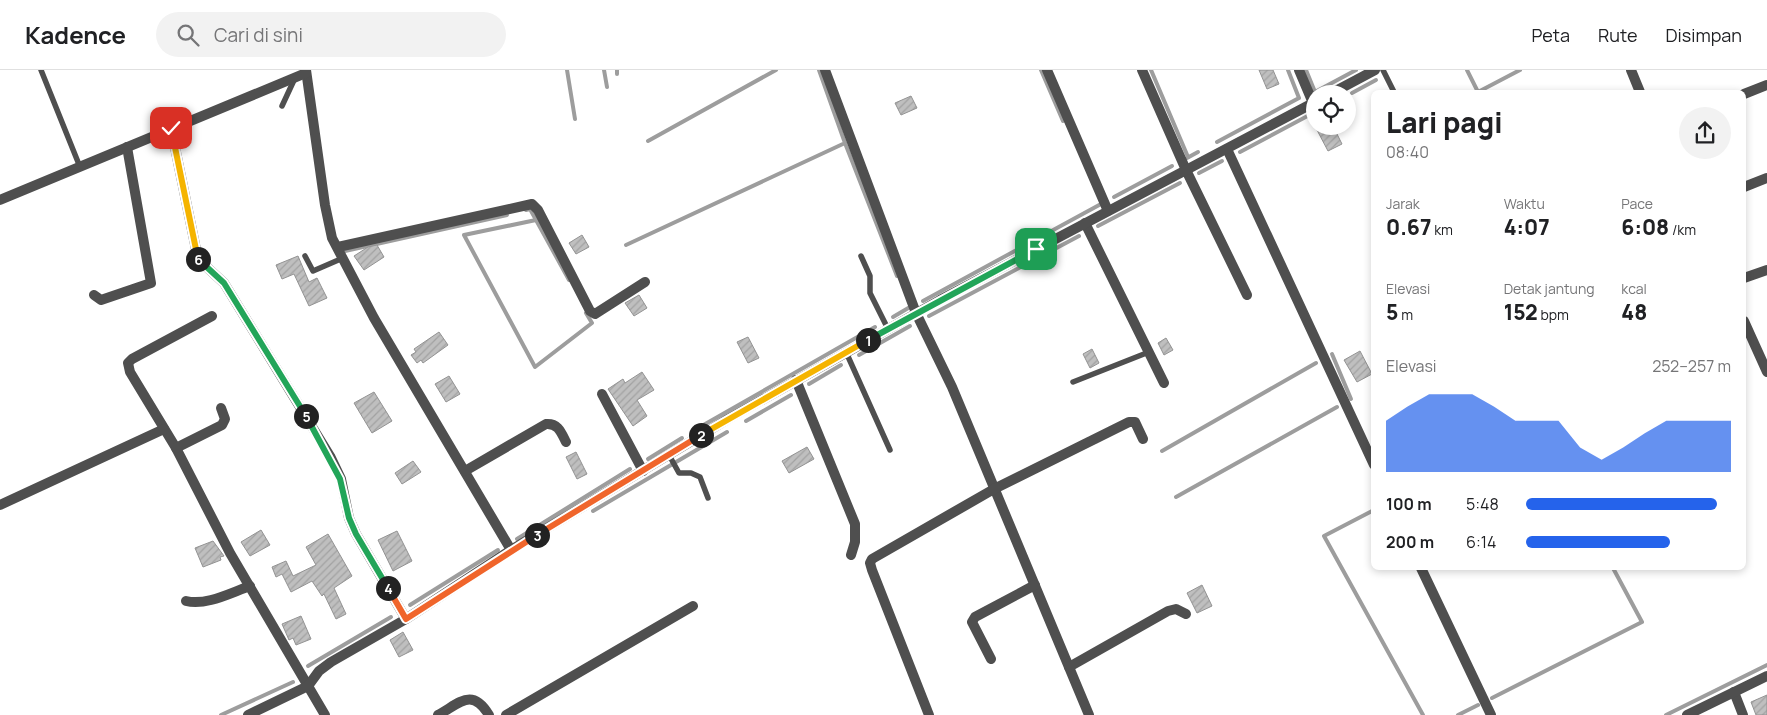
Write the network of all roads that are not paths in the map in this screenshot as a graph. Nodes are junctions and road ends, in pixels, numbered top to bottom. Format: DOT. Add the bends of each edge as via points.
graph roads {
  1 [pos="41,70"];
  2 [pos="825,70"];
  3 [pos="1047,70"];
  4 [pos="1142,70"];
  5 [pos="1299,70"];
  6 [pos="1375,70"];
  7 [pos="1383,70"];
  8 [pos="1631,70"];
  9 [pos="306,72"];
  10 [pos="295,78"];
  11 [pos="1306,85"];
  12 [pos="1347,85"];
  13 [pos="1767,86"];
  14 [pos="1393,90"];
  15 [pos="1639,90"];
  16 [pos="1746,93"];
  17 [pos="282,106"];
  18 [pos="1306,106"];
  19 [pos="171,128"];
  20 [pos="127,147"];
  21 [pos="1227,149"];
  22 [pos="80,167"];
  23 [pos="1186,170"];
  24 [pos="1767,178"];
  25 [pos="1746,186"];
  26 [pos="0,200"];
  27 [pos="1108,211"];
  28 [pos="1084,223"];
  29 [pos="338,247"];
  30 [pos="305,256"];
  31 [pos="861,256"];
  32 [pos="343,258"];
  33 [pos="1767,270"];
  34 [pos="1746,277"];
  35 [pos="646,282"];
  36 [pos="94,295"];
  37 [pos="1247,295"];
  38 [pos="916,313"];
  39 [pos="212,316"];
  40 [pos="1746,325"];
  41 [pos="888,329"];
  42 [pos="846,352"];
  43 [pos="1149,352"];
  44 [pos="1766,368"];
  45 [pos="796,380"];
  46 [pos="1073,382"];
  47 [pos="1164,383"];
  48 [pos="602,394"];
  49 [pos="221,408"];
  50 [pos="164,429"];
  51 [pos="1143,439"];
  52 [pos="566,442"];
  53 [pos="176,448"];
  54 [pos="890,450"];
  55 [pos="670,455"];
  56 [pos="1371,459"];
  57 [pos="465,471"];
  58 [pos="643,471"];
  59 [pos="994,489"];
  60 [pos="708,498"];
  61 [pos="0,505"];
  62 [pos="511,550"];
  63 [pos="850,555"];
  64 [pos="1423,570"];
  65 [pos="250,586"];
  66 [pos="1035,586"];
  67 [pos="186,601"];
  68 [pos="693,606"];
  69 [pos="1186,614"];
  70 [pos="406,619"];
  71 [pos="991,659"];
  72 [pos="1069,667"];
  73 [pos="1767,676"];
  74 [pos="308,686"];
  75 [pos="1734,692"];
  76 [pos="248,715"];
  77 [pos="325,715"];
  78 [pos="438,715"];
  79 [pos="489,715"];
  80 [pos="506,715"];
  81 [pos="929,715"];
  82 [pos="1089,715"];
  83 [pos="1491,715"];
  84 [pos="1687,715"];
  85 [pos="1743,715"];
  1 -- 22 [label="lane"];
  2 -- 38 [label="street"];
  3 -- 27 [label="street"];
  4 -- 23 [label="street"];
  5 -- 11 [label="street"];
  6 -- 12 [label="street"];
  7 -- 14 [label="lane"];
  8 -- 15 [label="street"];
  9 -- 10 [label="street"];
  9 -- 29 [label="street" via="328,225"];
  10 -- 17 [label="lane"];
  10 -- 19 [label="street"];
  13 -- 16 [label="street"];
  18 -- 21 [label="street"];
  19 -- 20 [label="street"];
  19 -- 70 [label="street" via="198,259 224,283 330,456 356,534"];
  20 -- 22 [label="street"];
  20 -- 36 [label="street" via="152,280 151,284 107,299 97,299"];
  21 -- 23 [label="street"];
  21 -- 56 [label="street"];
  22 -- 26 [label="street"];
  23 -- 27 [label="street"];
  23 -- 37 [label="street"];
  24 -- 25 [label="street"];
  27 -- 28 [label="street"];
  28 -- 38 [label="street"];
  28 -- 43 [label="street"];
  29 -- 32 [label="street"];
  29 -- 35 [label="street" via="532,204 590,311 595,314"];
  30 -- 32 [label="lane" via="313,271"];
  31 -- 41 [label="lane" via="870,276 870,293"];
  32 -- 57 [label="street" via="374,318"];
  33 -- 34 [label="street"];
  38 -- 41 [label="street"];
  38 -- 59 [label="street" via="952,387"];
  39 -- 50 [label="street" via="128,364"];
  40 -- 44 [label="street"];
  41 -- 42 [label="street"];
  42 -- 45 [label="street"];
  42 -- 54 [label="lane"];
  43 -- 46 [label="lane"];
  43 -- 47 [label="street"];
  45 -- 55 [label="street"];
  45 -- 63 [label="street" via="856,524"];
  48 -- 58 [label="street"];
  49 -- 53 [label="street" via="226,419 222,424"];
  50 -- 53 [label="street"];
  50 -- 61 [label="street"];
  51 -- 59 [label="street" via="1135,422 1129,422"];
  52 -- 57 [label="street" via="558,427 546,424"];
  53 -- 65 [label="street"];
  55 -- 58 [label="street"];
  55 -- 60 [label="lane" via="679,473 700,477"];
  57 -- 62 [label="street"];
  58 -- 62 [label="street"];
  59 -- 66 [label="street"];
  59 -- 81 [label="street" via="870,563"];
  62 -- 70 [label="street"];
  64 -- 83 [label="street"];
  65 -- 67 [label="street" via="206,601"];
  65 -- 74 [label="street"];
  66 -- 71 [label="street" via="975,617 972,622"];
  66 -- 72 [label="street"];
  68 -- 80 [label="street"];
  69 -- 72 [label="street" via="1176,609 1168,611"];
  70 -- 74 [label="street" via="331,662"];
  72 -- 82 [label="street"];
  73 -- 75 [label="street"];
  74 -- 76 [label="street"];
  74 -- 77 [label="street"];
  75 -- 84 [label="street"];
  75 -- 85 [label="street"];
  78 -- 79 [label="street" via="466,698 480,702"];
}
